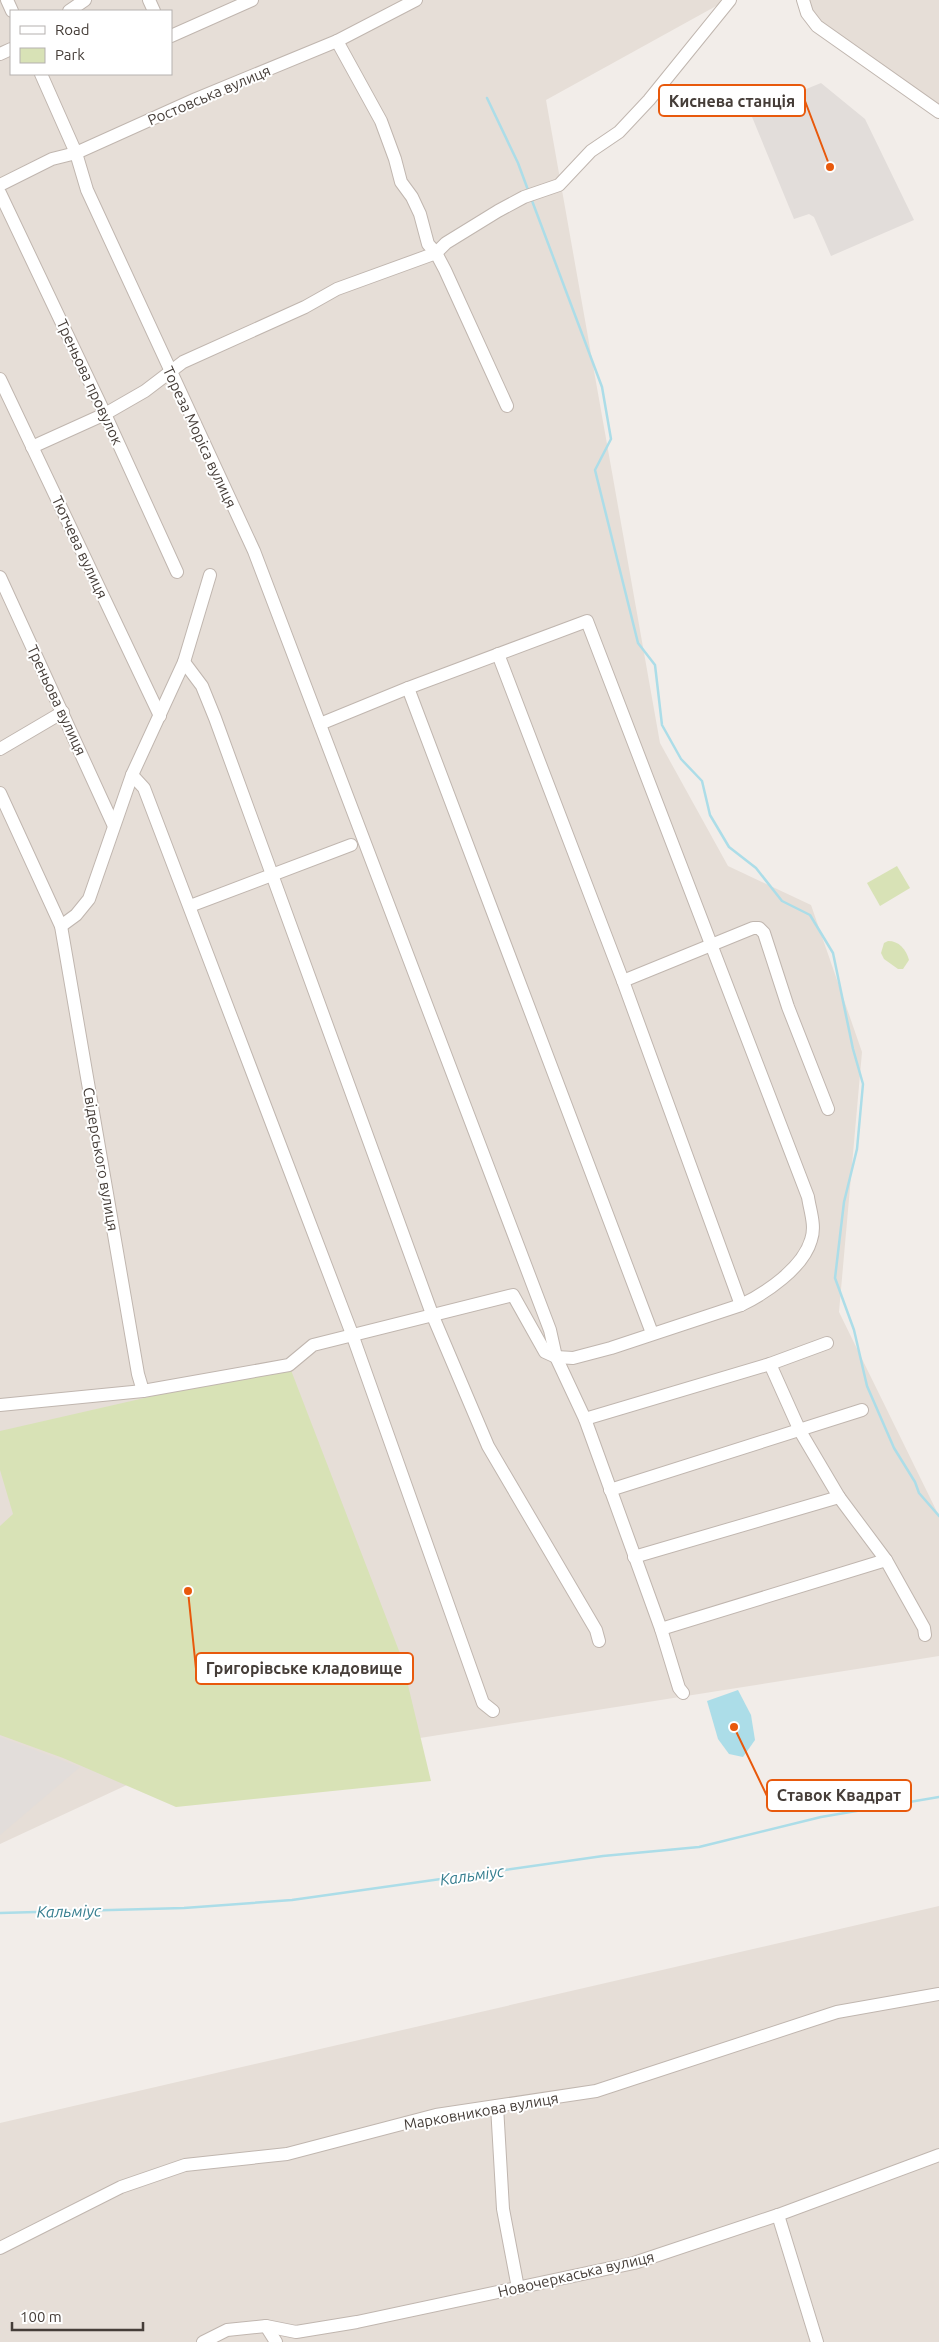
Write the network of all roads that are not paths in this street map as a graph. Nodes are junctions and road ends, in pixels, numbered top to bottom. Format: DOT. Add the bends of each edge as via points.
graph roads {
  1 [pos="85,0"];
  2 [pos="252,0"];
  3 [pos="730,0"];
  4 [pos="803,0"];
  5 [pos="411,1"];
  6 [pos="70,10"];
  7 [pos="172,36"];
  8 [pos="337,41"];
  9 [pos="41,75"];
  10 [pos="939,112"];
  11 [pos="76,152"];
  12 [pos="0,185"];
  13 [pos="0,193"];
  14 [pos="436,253"];
  15 [pos="169,372"];
  16 [pos="0,378"];
  17 [pos="507,406"];
  18 [pos="105,414"];
  19 [pos="32,447"];
  20 [pos="177,572"];
  21 [pos="210,575"];
  22 [pos="0,577"];
  23 [pos="498,654"];
  24 [pos="184,662"];
  25 [pos="408,688"];
  26 [pos="63,712"];
  27 [pos="160,716"];
  28 [pos="320,724"];
  29 [pos="0,748"];
  30 [pos="132,775"];
  31 [pos="0,793"];
  32 [pos="113,824"];
  33 [pos="350,845"];
  34 [pos="273,874"];
  35 [pos="190,906"];
  36 [pos="61,926"];
  37 [pos="712,944"];
  38 [pos="623,981"];
  39 [pos="828,1110"];
  40 [pos="741,1305"];
  41 [pos="432,1314"];
  42 [pos="352,1334"];
  43 [pos="652,1334"];
  44 [pos="827,1343"];
  45 [pos="556,1357"];
  46 [pos="770,1364"];
  47 [pos="144,1391"];
  48 [pos="0,1406"];
  49 [pos="862,1410"];
  50 [pos="585,1419"];
  51 [pos="800,1431"];
  52 [pos="610,1490"];
  53 [pos="839,1497"];
  54 [pos="634,1557"];
  55 [pos="886,1560"];
  56 [pos="661,1629"];
  57 [pos="925,1635"];
  58 [pos="599,1641"];
  59 [pos="683,1693"];
  60 [pos="493,1712"];
  61 [pos="939,1994"];
  62 [pos="497,2106"];
  63 [pos="939,2155"];
  64 [pos="778,2215"];
  65 [pos="0,2248"];
  66 [pos="518,2288"];
  67 [pos="266,2326"];
  68 [pos="203,2342"];
  69 [pos="276,2342"];
  70 [pos="817,2342"];
  1 -- 6 [label="street"];
  2 -- 7 [label="street"];
  3 -- 14 [label="street" via="643,107 619,132 591,151 559,185 524,197 498,211 446,243"];
  4 -- 10 [label="street" via="807,13 818,26"];
  5 -- 8 [label="street, Ростовська вулиця"];
  8 -- 11 [label="street, Ростовська вулиця"];
  8 -- 14 [label="street" via="381,121 401,182 412,196 428,244"];
  9 -- 11 [label="street, Тореза Моріса вулиця"];
  11 -- 12 [label="street, Ростовська вулиця" via="52,159"];
  11 -- 15 [label="street, Тореза Моріса вулиця" via="87,190"];
  13 -- 18 [label="street, Треньова провулок"];
  14 -- 15 [label="street" via="337,289 305,307 183,362"];
  14 -- 17 [label="street"];
  15 -- 18 [label="street"];
  15 -- 28 [label="street, Тореза Моріса вулиця" via="254,551"];
  16 -- 19 [label="street, Тютчева вулиця"];
  18 -- 19 [label="street"];
  18 -- 20 [label="street, Треньова провулок"];
  19 -- 27 [label="street, Тютчева вулиця"];
  21 -- 24 [label="street"];
  22 -- 26 [label="street, Треньова вулиця"];
  23 -- 25 [label="street"];
  23 -- 37 [label="street" via="587,620"];
  23 -- 38 [label="street"];
  24 -- 27 [label="street"];
  24 -- 34 [label="street" via="202,686"];
  25 -- 28 [label="street"];
  25 -- 43 [label="street"];
  26 -- 29 [label="street"];
  26 -- 32 [label="street, Треньова вулиця"];
  27 -- 30 [label="street"];
  28 -- 45 [label="street, Тореза Моріса вулиця" via="550,1330"];
  30 -- 32 [label="street"];
  30 -- 35 [label="street" via="144,788"];
  31 -- 36 [label="street, Свiдерського вулиця"];
  32 -- 36 [label="street" via="89,899"];
  33 -- 34 [label="street"];
  34 -- 35 [label="street"];
  34 -- 41 [label="street"];
  35 -- 42 [label="street"];
  36 -- 47 [label="street, Свiдерського вулиця" via="136,1364"];
  37 -- 38 [label="street"];
  37 -- 39 [label="street" via="753,928 764,933 788,1007"];
  37 -- 40 [label="street" via="808,1197 813,1223 812,1239 793,1267 759,1296"];
  38 -- 40 [label="street"];
  40 -- 43 [label="street"];
  41 -- 42 [label="street"];
  41 -- 45 [label="street" via="513,1295 545,1352"];
  41 -- 58 [label="street" via="488,1446 596,1630"];
  42 -- 47 [label="street" via="313,1344 289,1365"];
  42 -- 60 [label="street" via="483,1703"];
  43 -- 45 [label="street" via="573,1358"];
  44 -- 46 [label="street"];
  45 -- 50 [label="street"];
  46 -- 50 [label="street"];
  46 -- 51 [label="street"];
  47 -- 48 [label="street"];
  49 -- 51 [label="street"];
  50 -- 52 [label="street"];
  51 -- 52 [label="street"];
  51 -- 53 [label="street"];
  52 -- 54 [label="street"];
  53 -- 54 [label="street"];
  53 -- 55 [label="street"];
  54 -- 56 [label="street"];
  55 -- 56 [label="street"];
  55 -- 57 [label="street"];
  56 -- 59 [label="street"];
  61 -- 62 [label="street, Марковникова вулиця" via="837,2012 596,2091"];
  62 -- 65 [label="street, Марковникова вулиця" via="436,2115 287,2154 185,2165 121,2187"];
  62 -- 66 [label="street" via="503,2209"];
  63 -- 64 [label="street, Новочеркаська вулиця"];
  64 -- 66 [label="street, Новочеркаська вулиця" via="634,2263"];
  64 -- 70 [label="street"];
  66 -- 67 [label="street, Новочеркаська вулиця" via="296,2332"];
  67 -- 68 [label="street, Новочеркаська вулиця" via="226,2330"];
  67 -- 69 [label="street"];
}
